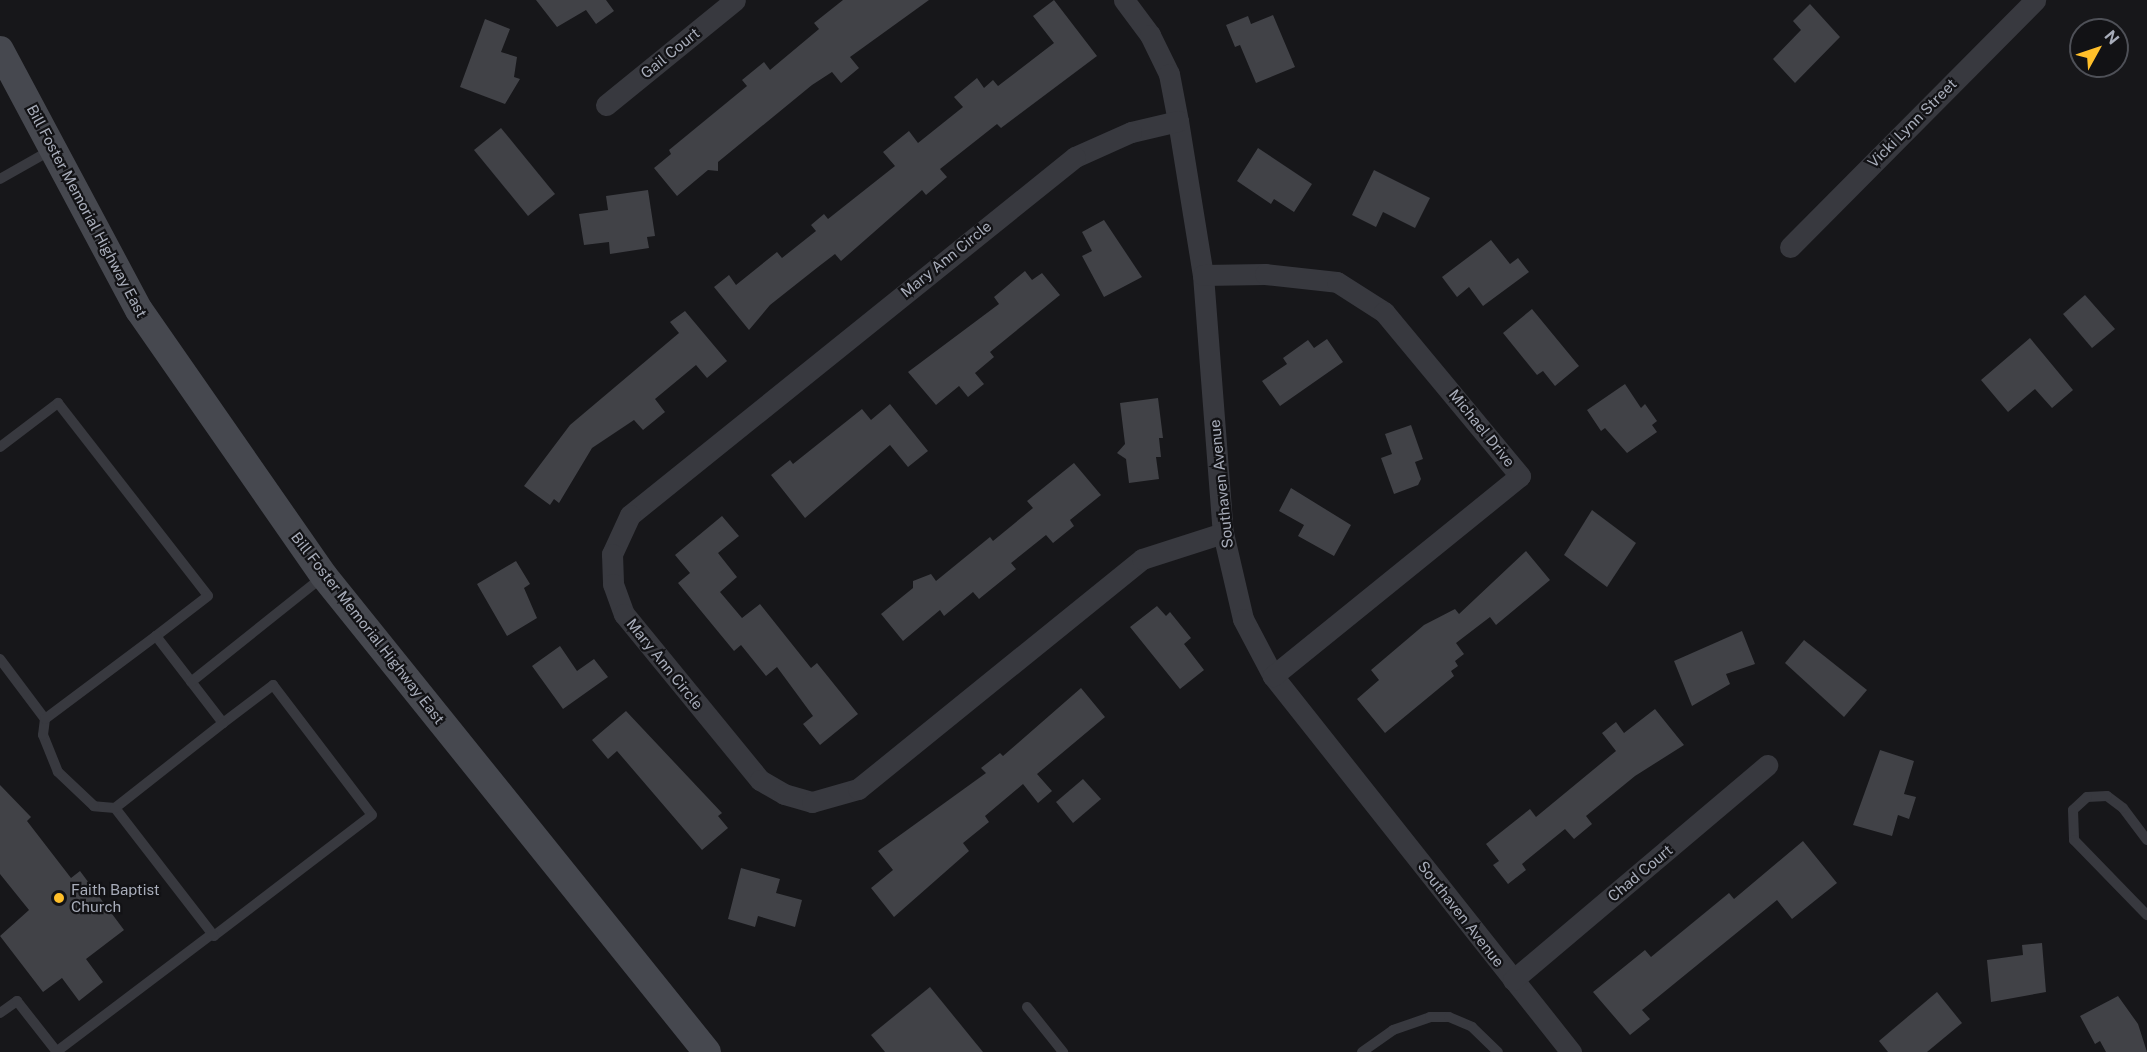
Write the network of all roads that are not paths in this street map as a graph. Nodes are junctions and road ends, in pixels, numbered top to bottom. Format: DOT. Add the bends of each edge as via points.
graph roads {
  1 [pos="735,0"];
  2 [pos="1124,0"];
  3 [pos="2035,0"];
  4 [pos="0,50"];
  5 [pos="606,105"];
  6 [pos="1178,121"];
  7 [pos="53,149"];
  8 [pos="0,179"];
  9 [pos="1790,247"];
  10 [pos="1203,275"];
  11 [pos="0,447"];
  12 [pos="1223,533"];
  13 [pos="324,576"];
  14 [pos="156,636"];
  15 [pos="0,659"];
  16 [pos="1273,676"];
  17 [pos="191,682"];
  18 [pos="45,719"];
  19 [pos="223,723"];
  20 [pos="1767,765"];
  21 [pos="115,808"];
  22 [pos="2147,840"];
  23 [pos="2147,915"];
  24 [pos="212,934"];
  25 [pos="1513,980"];
  26 [pos="1026,1007"];
  27 [pos="0,1014"];
  28 [pos="57,1052"];
  29 [pos="706,1052"];
  30 [pos="1063,1052"];
  31 [pos="1362,1052"];
  32 [pos="1498,1052"];
  33 [pos="1571,1052"];
  1 -- 5 [label="street, Gail Court"];
  2 -- 6 [label="street, Southaven Avenue" via="1150,35 1169,74"];
  3 -- 9 [label="street, Vicki Lynn Street"];
  4 -- 7 [label="main road, Bill Foster Memorial Highway East"];
  6 -- 10 [label="street, Southaven Avenue"];
  6 -- 12 [label="street, Mary Ann Circle" via="1131,132 1075,157 640,507 619,533 612,554 613,584 624,614 760,780 784,794 812,802 858,789 1142,559"];
  7 -- 8 [label="lane"];
  7 -- 13 [label="main road, Bill Foster Memorial Highway East" via="139,310"];
  10 -- 12 [label="street, Southaven Avenue"];
  10 -- 16 [label="street, Michael Drive" via="1265,274 1337,282 1384,312 1520,476"];
  11 -- 14 [label="lane" via="58,403 208,596"];
  12 -- 16 [label="street, Southaven Avenue" via="1243,619"];
  13 -- 17 [label="lane"];
  13 -- 29 [label="main road, Bill Foster Memorial Highway East"];
  14 -- 17 [label="lane"];
  14 -- 18 [label="lane"];
  15 -- 18 [label="lane"];
  16 -- 25 [label="street, Southaven Avenue"];
  17 -- 19 [label="lane"];
  18 -- 21 [label="lane" via="42,735 58,772 94,806"];
  19 -- 21 [label="lane"];
  19 -- 24 [label="lane" via="273,685 372,815"];
  20 -- 25 [label="street, Chad Court"];
  21 -- 24 [label="lane"];
  22 -- 23 [label="lane" via="2123,808 2108,796 2087,797 2073,810 2074,840"];
  24 -- 28 [label="lane"];
  25 -- 33 [label="street, Southaven Avenue"];
  26 -- 30 [label="lane"];
  27 -- 28 [label="lane" via="17,1001"];
  31 -- 32 [label="lane" via="1394,1030 1430,1017 1449,1017 1472,1027"];
}
